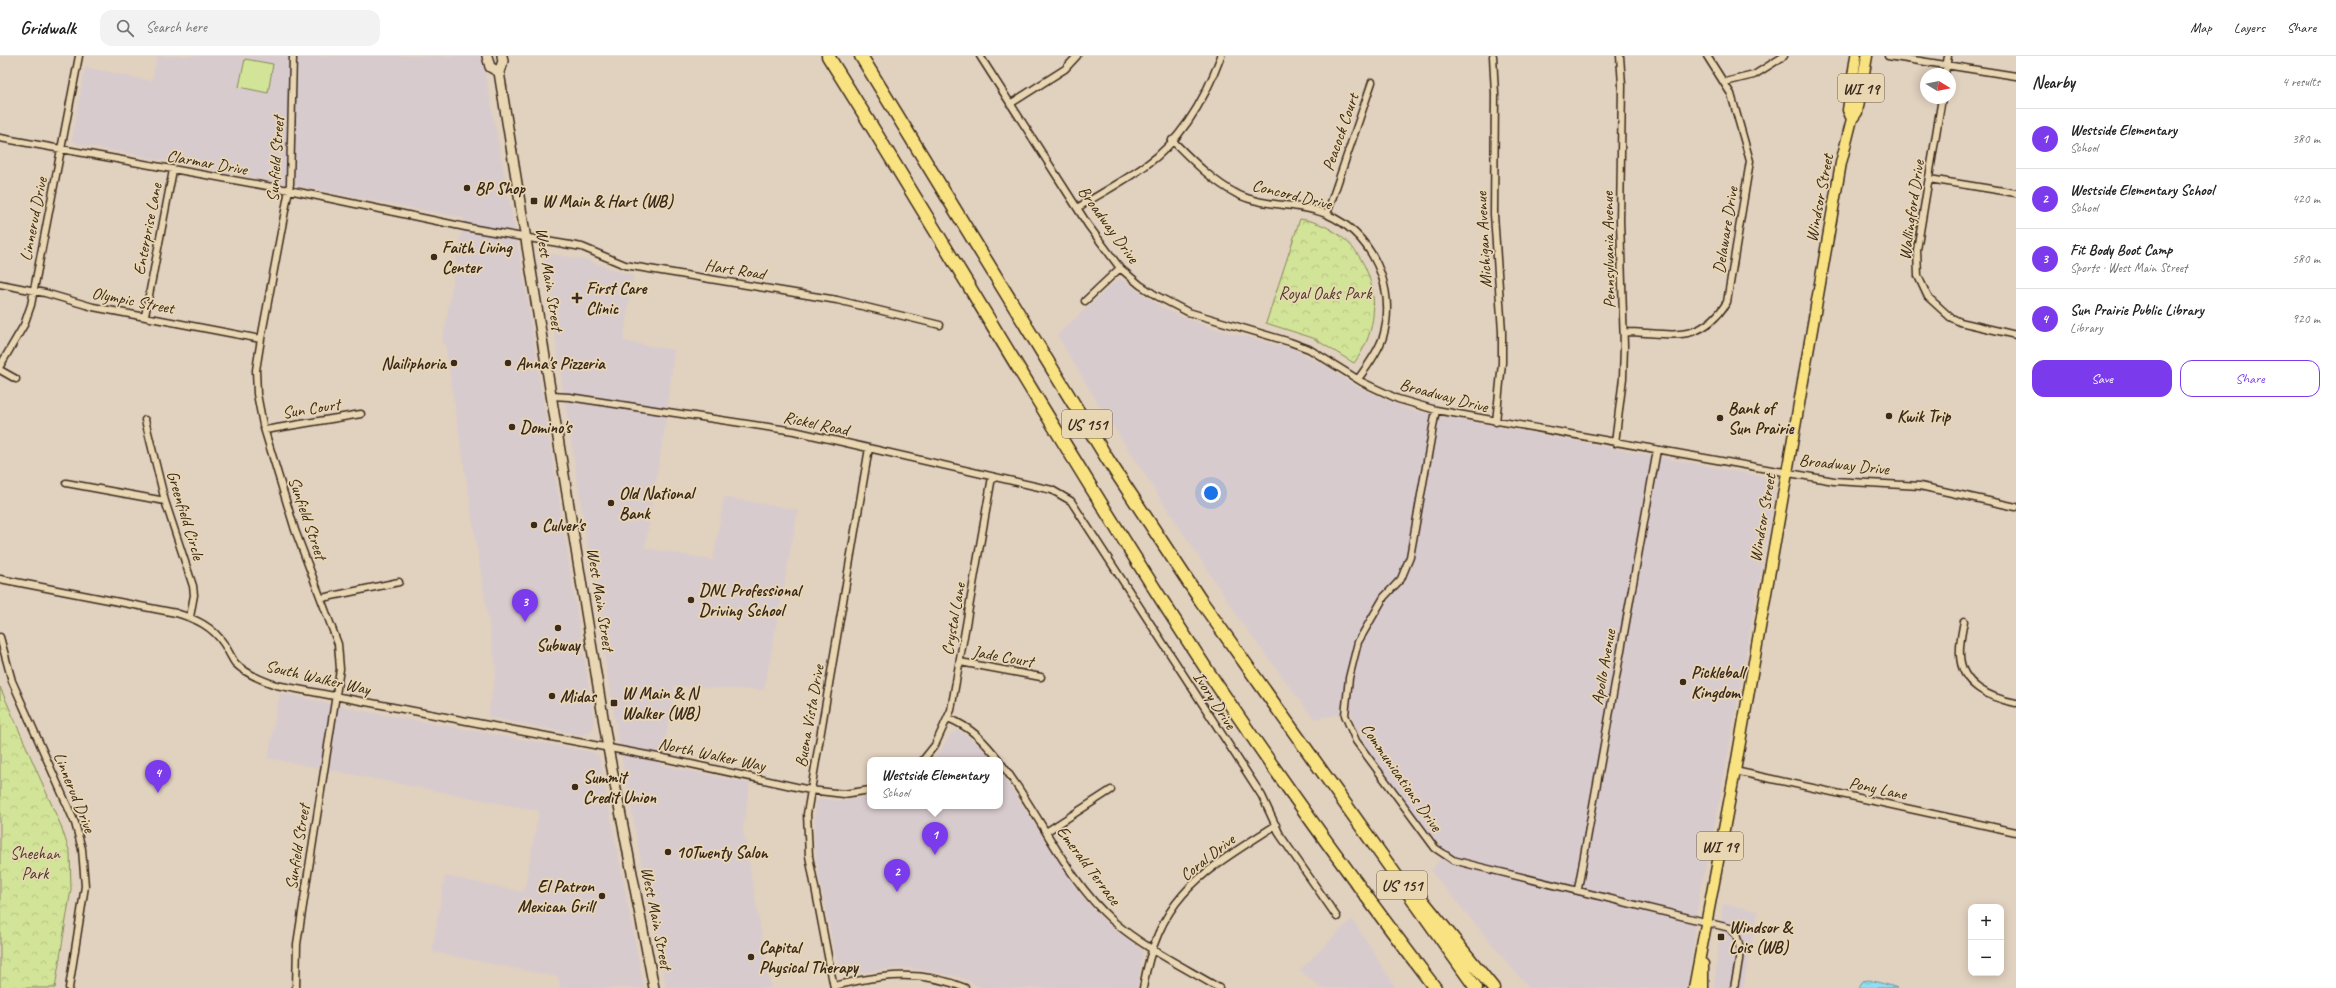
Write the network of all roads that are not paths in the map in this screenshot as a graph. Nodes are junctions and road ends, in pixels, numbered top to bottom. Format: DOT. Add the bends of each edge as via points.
graph roads {
  1 [pos="78,56"];
  2 [pos="293,56"];
  3 [pos="487,56"];
  4 [pos="502,56"];
  5 [pos="828,56"];
  6 [pos="861,56"];
  7 [pos="980,56"];
  8 [pos="1076,56"];
  9 [pos="1221,56"];
  10 [pos="1493,56"];
  11 [pos="1620,56"];
  12 [pos="1707,56"];
  13 [pos="1784,56"];
  14 [pos="1856,56"];
  15 [pos="1867,56"];
  16 [pos="1888,56"];
  17 [pos="1948,56"];
  18 [pos="1946,66"];
  19 [pos="498,72"];
  20 [pos="2016,76"];
  21 [pos="1372,82"];
  22 [pos="1725,82"];
  23 [pos="1010,104"];
  24 [pos="1941,104"];
  25 [pos="1852,119"];
  26 [pos="0,138"];
  27 [pos="1172,140"];
  28 [pos="60,149"];
  29 [pos="173,170"];
  30 [pos="1929,179"];
  31 [pos="289,190"];
  32 [pos="2016,193"];
  33 [pos="1077,208"];
  34 [pos="1327,214"];
  35 [pos="527,238"];
  36 [pos="1120,268"];
  37 [pos="0,284"];
  38 [pos="34,290"];
  39 [pos="1085,301"];
  40 [pos="145,316"];
  41 [pos="940,325"];
  42 [pos="1624,332"];
  43 [pos="2016,336"];
  44 [pos="261,339"];
  45 [pos="0,366"];
  46 [pos="0,370"];
  47 [pos="16,379"];
  48 [pos="1358,379"];
  49 [pos="552,396"];
  50 [pos="1436,410"];
  51 [pos="361,414"];
  52 [pos="145,420"];
  53 [pos="1496,422"];
  54 [pos="265,430"];
  55 [pos="1615,443"];
  56 [pos="869,448"];
  57 [pos="1657,450"];
  58 [pos="1786,472"];
  59 [pos="992,477"];
  60 [pos="66,483"];
  61 [pos="1068,499"];
  62 [pos="165,501"];
  63 [pos="2016,507"];
  64 [pos="0,579"];
  65 [pos="399,582"];
  66 [pos="322,598"];
  67 [pos="190,617"];
  68 [pos="1964,621"];
  69 [pos="0,637"];
  70 [pos="960,662"];
  71 [pos="1041,677"];
  72 [pos="336,698"];
  73 [pos="2016,703"];
  74 [pos="948,718"];
  75 [pos="608,748"];
  76 [pos="925,757"];
  77 [pos="996,757"];
  78 [pos="1003,767"];
  79 [pos="1735,771"];
  80 [pos="1328,783"];
  81 [pos="810,790"];
  82 [pos="867,790"];
  83 [pos="1111,790"];
  84 [pos="1276,825"];
  85 [pos="1046,832"];
  86 [pos="2016,832"];
  87 [pos="1578,889"];
  88 [pos="1366,895"];
  89 [pos="1337,917"];
  90 [pos="1705,922"];
  91 [pos="1153,948"];
  92 [pos="834,987"];
  93 [pos="69,988"];
  94 [pos="296,988"];
  95 [pos="654,988"];
  96 [pos="965,988"];
  97 [pos="1143,988"];
  98 [pos="1219,988"];
  99 [pos="1425,988"];
  100 [pos="1435,988"];
  101 [pos="1476,988"];
  102 [pos="1493,988"];
  103 [pos="1694,988"];
  104 [pos="1702,988"];
  105 [pos="1734,988"];
  1 -- 28 [label="street, Linnerud Drive"];
  2 -- 31 [label="street, Sunfield Street"];
  3 -- 19 [label="main road, West Main Street" via="490,67"];
  4 -- 19 [label="main road, West Main Street" via="503,61"];
  5 -- 88 [label="highway, US 151" via="983,311 1207,670"];
  6 -- 80 [label="highway, US 151" via="1108,460 1200,601"];
  7 -- 23 [label="street, Broadway Drive"];
  8 -- 23 [label="street" via="1065,69"];
  9 -- 27 [label="street" via="1196,109"];
  10 -- 53 [label="street, Michigan Avenue" via="1494,214 1502,332 1502,363"];
  11 -- 42 [label="street, Pennsylvania Avenue" via="1620,229"];
  12 -- 22 [label="street, Delaware Drive"];
  13 -- 22 [label="street" via="1754,75"];
  14 -- 25 [label="main road, Windsor Street / WI 19" via="1848,110"];
  15 -- 25 [label="main road, Windsor Street / WI 19" via="1857,112"];
  16 -- 18 [label="street"];
  17 -- 18 [label="street"];
  18 -- 20 [label="street"];
  19 -- 35 [label="main road, West Main Street"];
  21 -- 34 [label="street, Peacock Court"];
  22 -- 42 [label="street, Delaware Drive" via="1731,94 1750,161 1727,302 1715,319 1694,333 1682,335"];
  23 -- 33 [label="street, Broadway Drive"];
  24 -- 30 [label="street, Wallingford Drive"];
  25 -- 58 [label="main road, Windsor Street / WI 19" via="1841,163"];
  26 -- 28 [label="street, Clarmar Drive"];
  27 -- 33 [label="street" via="1146,165"];
  27 -- 34 [label="street, Concord Drive" via="1199,167 1238,194 1261,203"];
  28 -- 29 [label="street, Clarmar Drive"];
  28 -- 38 [label="street, Linnerud Drive"];
  29 -- 31 [label="street, Clarmar Drive"];
  29 -- 40 [label="street, Enterprise Lane"];
  30 -- 32 [label="street"];
  30 -- 43 [label="street, Wallingford Drive" via="1918,250 1918,276 1921,286 1928,298 1950,318"];
  31 -- 35 [label="street, Clarmar Drive"];
  31 -- 44 [label="street, Sunfield Street"];
  33 -- 36 [label="street, Broadway Drive"];
  34 -- 48 [label="street, Concord Drive" via="1361,239 1376,260 1383,279 1387,309 1382,339"];
  35 -- 41 [label="street, Hart Road" via="582,247 625,265 837,300"];
  35 -- 49 [label="main road, West Main Street"];
  36 -- 39 [label="street"];
  36 -- 48 [label="street, Broadway Drive" via="1156,296 1188,312 1309,349"];
  37 -- 38 [label="street, Olympic Street"];
  38 -- 40 [label="street, Olympic Street" via="93,306"];
  38 -- 45 [label="street, Linnerud Drive" via="24,325"];
  40 -- 44 [label="street, Olympic Street"];
  42 -- 55 [label="street, Pennsylvania Avenue" via="1623,378"];
  44 -- 54 [label="street, Sunfield Street" via="256,380"];
  46 -- 47 [label="street"];
  48 -- 50 [label="street, Broadway Drive" via="1398,399"];
  49 -- 56 [label="street, Rickel Road" via="794,431"];
  49 -- 75 [label="main road, West Main Street"];
  50 -- 53 [label="street, Broadway Drive"];
  50 -- 87 [label="street, Communications Drive" via="1410,557 1400,579 1384,597 1358,642 1350,672 1345,715 1356,741 1439,852 1453,860"];
  51 -- 54 [label="street, Sun Court"];
  52 -- 62 [label="street, Greenfield Circle"];
  53 -- 55 [label="street, Broadway Drive"];
  54 -- 66 [label="street, Sunfield Street" via="295,530"];
  55 -- 57 [label="street, Broadway Drive"];
  56 -- 59 [label="street, Rickel Road"];
  56 -- 81 [label="street, Buena Vista Drive"];
  57 -- 58 [label="street, Broadway Drive"];
  57 -- 87 [label="street, Apollo Avenue"];
  58 -- 63 [label="street, Broadway Drive" via="1859,484 1920,486"];
  58 -- 79 [label="main road, Windsor Street / WI 19"];
  59 -- 61 [label="street, Rickel Road" via="1052,490"];
  59 -- 70 [label="street, Crystal Lane"];
  60 -- 62 [label="street"];
  61 -- 84 [label="street, Ivory Drive" via="1262,796"];
  62 -- 67 [label="street, Greenfield Circle" via="193,586"];
  64 -- 67 [label="street, South Walker Way"];
  65 -- 66 [label="street"];
  66 -- 72 [label="street, Sunfield Street" via="340,653"];
  67 -- 72 [label="street, South Walker Way" via="207,625 218,635 235,662 247,672 276,685"];
  68 -- 73 [label="street" via="1960,655 1968,676 1984,693"];
  69 -- 93 [label="street, Linnerud Drive" via="12,681 75,823 82,849 85,886"];
  70 -- 71 [label="street, Jade Court"];
  70 -- 74 [label="street, Crystal Lane"];
  72 -- 75 [label="street, South Walker Way"];
  72 -- 94 [label="street, Sunfield Street" via="297,944"];
  74 -- 76 [label="street, Crystal Lane" via="935,745"];
  74 -- 77 [label="street, Emerald Terrace" via="966,725"];
  75 -- 81 [label="street, North Walker Way"];
  75 -- 95 [label="main road, West Main Street"];
  78 -- 85 [label="street, Emerald Terrace"];
  79 -- 86 [label="street, Pony Lane"];
  79 -- 90 [label="main road, Windsor Street / WI 19"];
  80 -- 101 [label="highway, US 151"];
  80 -- 102 [label="highway"];
  81 -- 82 [label="street" via="844,794"];
  81 -- 92 [label="street, Buena Vista Drive" via="807,814 809,856"];
  83 -- 85 [label="street"];
  84 -- 89 [label="street, Ivory Drive" via="1280,835"];
  84 -- 91 [label="street, Coral Drive" via="1223,859 1190,885 1164,918"];
  85 -- 91 [label="street, Emerald Terrace" via="1092,898 1114,921"];
  87 -- 90 [label="street, Communications Drive"];
  88 -- 99 [label="highway"];
  88 -- 100 [label="highway, US 151"];
  90 -- 103 [label="main road, Windsor Street / WI 19"];
  90 -- 104 [label="main road, Windsor Street / WI 19"];
  90 -- 105 [label="street, Communications Drive" via="1730,928 1738,935 1741,944"];
  91 -- 97 [label="street, Coral Drive"];
  91 -- 98 [label="street, Emerald Terrace"];
  92 -- 96 [label="street" via="886,975 910,975 932,977"];
}
